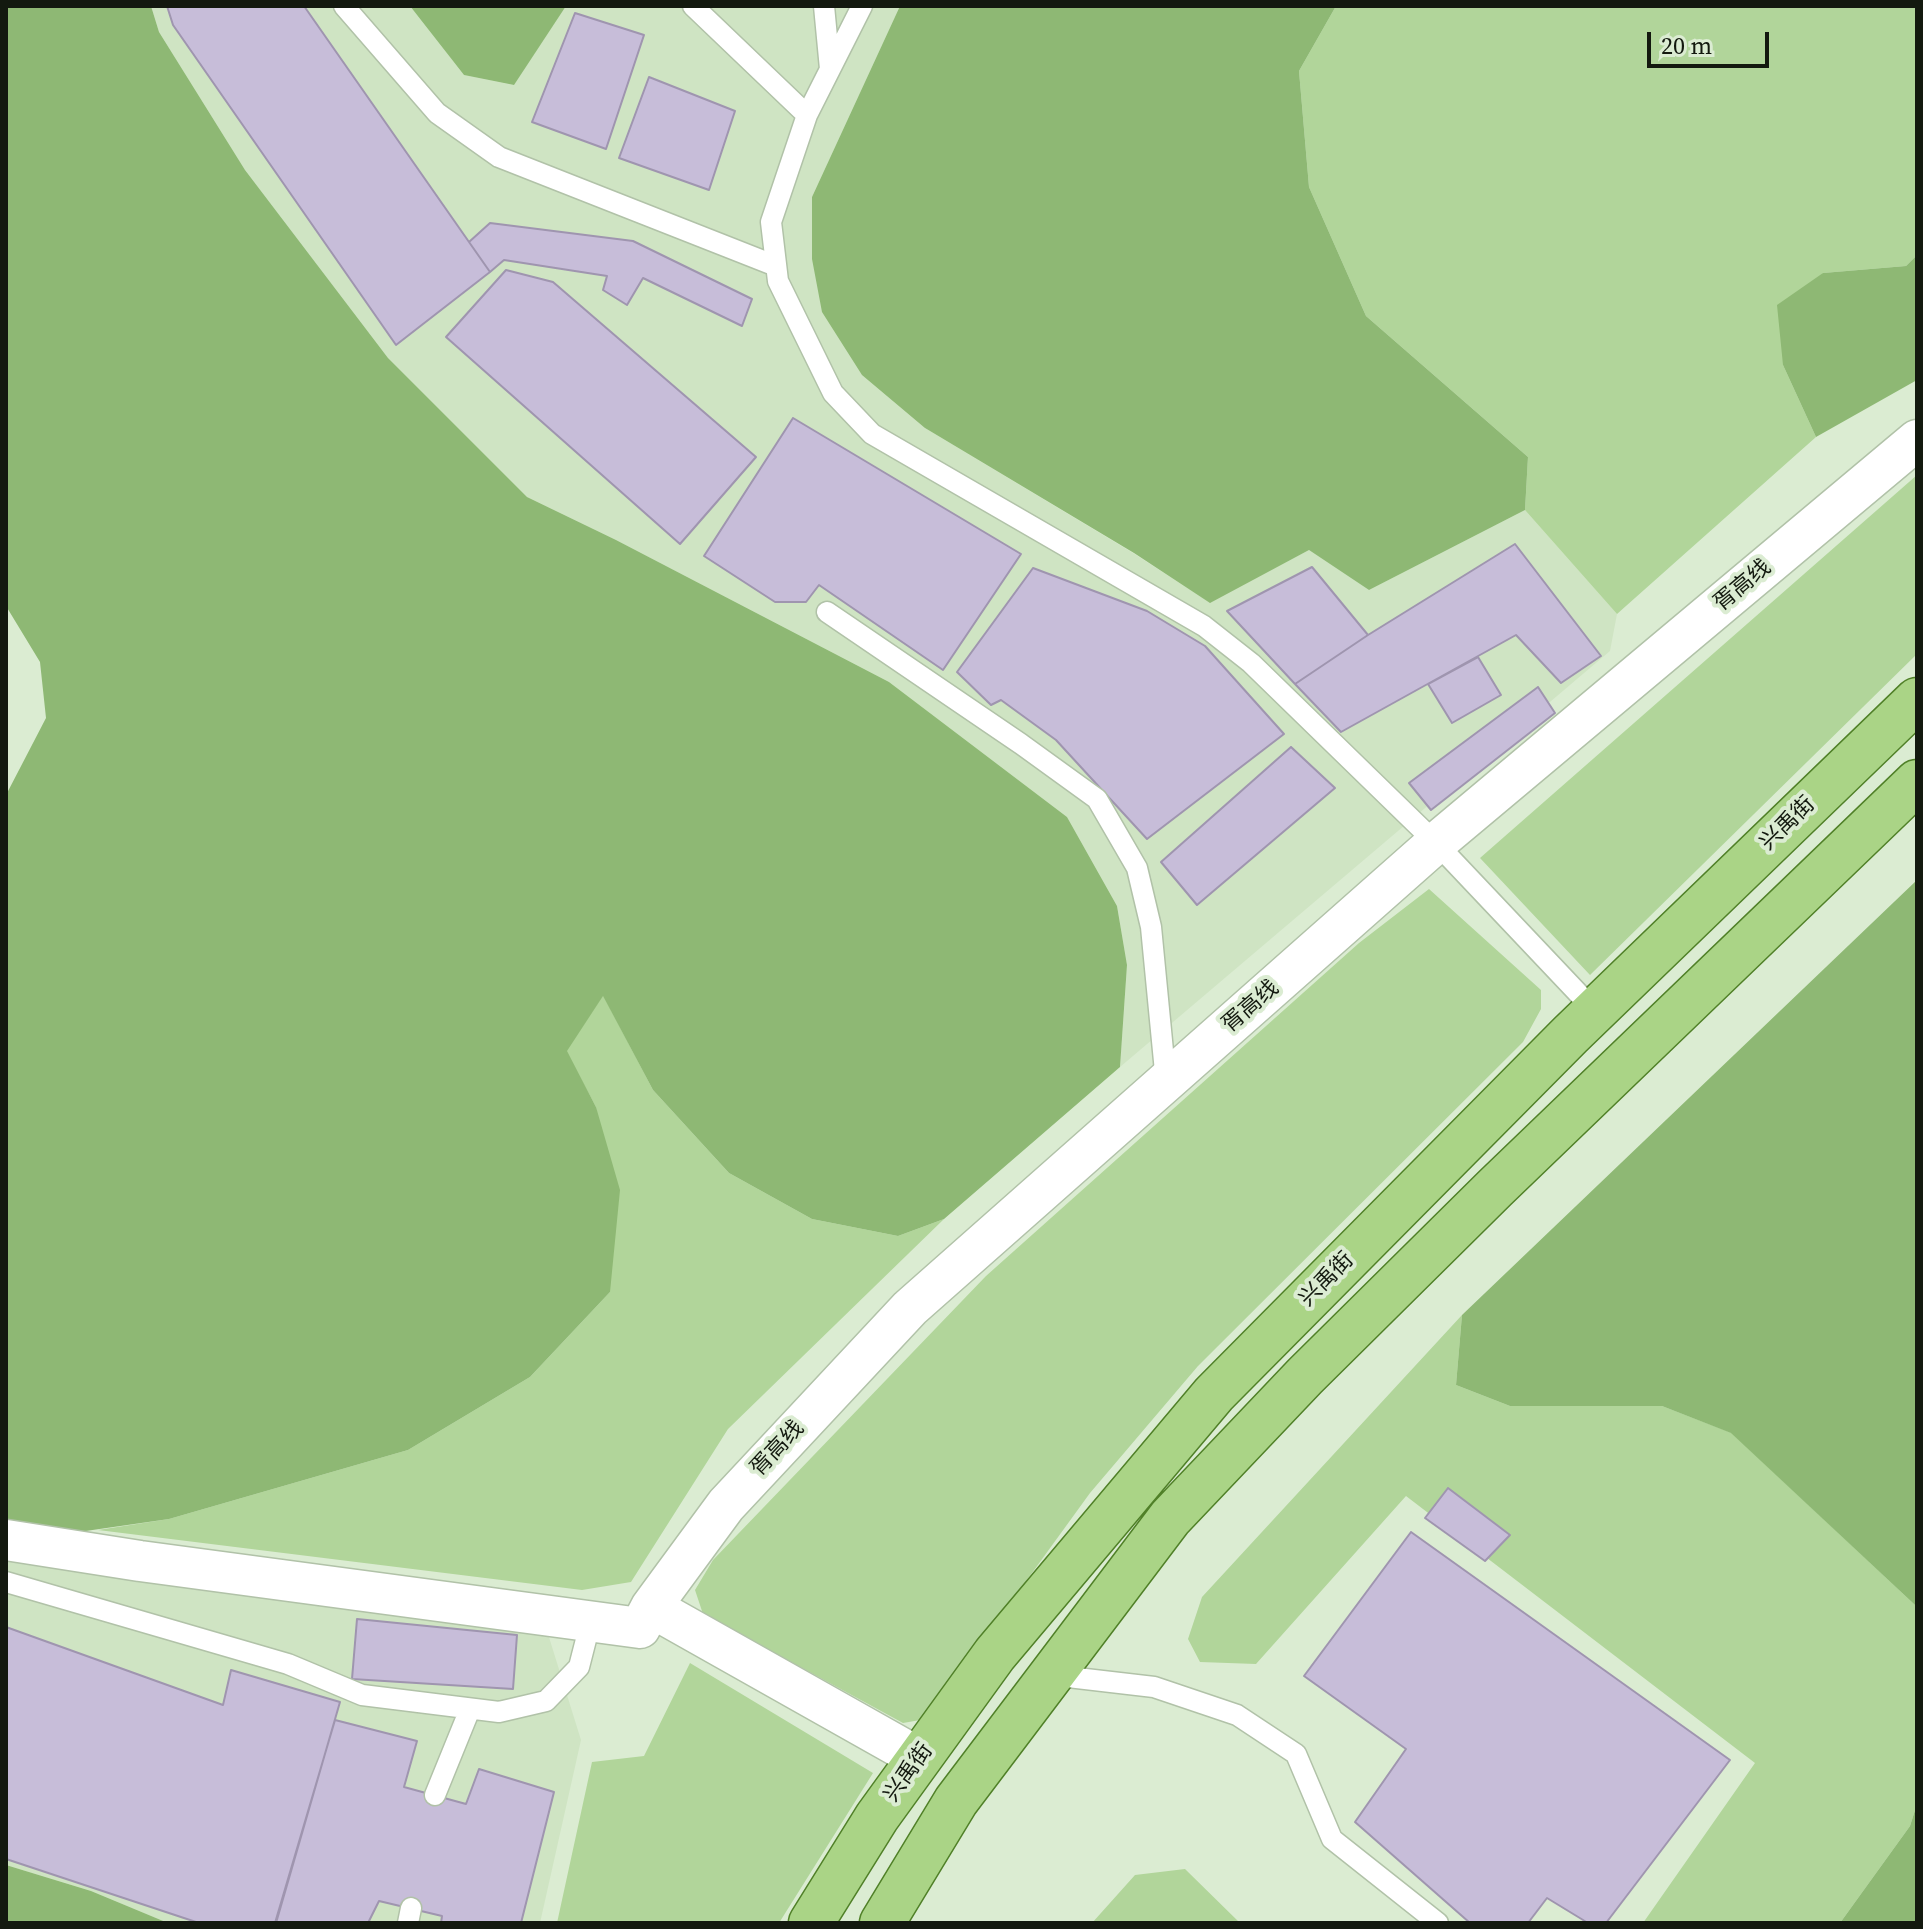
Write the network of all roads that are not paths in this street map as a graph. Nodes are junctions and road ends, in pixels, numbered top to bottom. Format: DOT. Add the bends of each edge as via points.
graph roads {
  1 [pos="344,6"];
  2 [pos="693,6"];
  3 [pos="824,6"];
  4 [pos="862,6"];
  5 [pos="830,69"];
  6 [pos="807,115"];
  7 [pos="776,266"];
  8 [pos="1917,440"];
  9 [pos="827,612"];
  10 [pos="1917,700"];
  11 [pos="1917,782"];
  12 [pos="1436,843"];
  13 [pos="1595,1011"];
  14 [pos="1166,1082"];
  15 [pos="6,1540"];
  16 [pos="6,1582"];
  17 [pos="645,1618"];
  18 [pos="591,1620"];
  19 [pos="1051,1675"];
  20 [pos="470,1709"];
  21 [pos="919,1758"];
  22 [pos="435,1795"];
  23 [pos="811,1923"];
  24 [pos="882,1923"];
  25 [pos="1438,1923"];
  1 -- 7 [label="lane" via="437,113 499,157"];
  2 -- 6 [label="lane"];
  3 -- 5 [label="lane"];
  4 -- 5 [label="lane"];
  5 -- 6 [label="lane"];
  6 -- 7 [label="lane" via="771,222"];
  7 -- 12 [label="lane" via="778,281 833,393 872,434 1204,626 1251,663"];
  8 -- 12 [label="street, 胥高线"];
  9 -- 14 [label="lane" via="1097,799 1137,868 1151,927"];
  10 -- 13 [label="main road, 兴禹街"];
  11 -- 19 [label="main road" via="1305,1376 1170,1518"];
  12 -- 13 [label="lane"];
  12 -- 14 [label="street, 胥高线"];
  13 -- 21 [label="main road, 兴禹街" via="1214,1394 995,1654"];
  14 -- 17 [label="street, 胥高线" via="910,1308 726,1505"];
  15 -- 18 [label="street"];
  16 -- 20 [label="lane" via="288,1664 362,1695"];
  17 -- 18 [label="street"];
  17 -- 21 [label="street"];
  18 -- 20 [label="lane" via="579,1667 546,1701 499,1712"];
  19 -- 24 [label="main road" via="956,1801"];
  19 -- 25 [label="lane" via="1154,1687 1237,1715 1296,1754 1332,1839"];
  20 -- 22 [label="lane"];
  21 -- 23 [label="main road, 兴禹街"];
}
